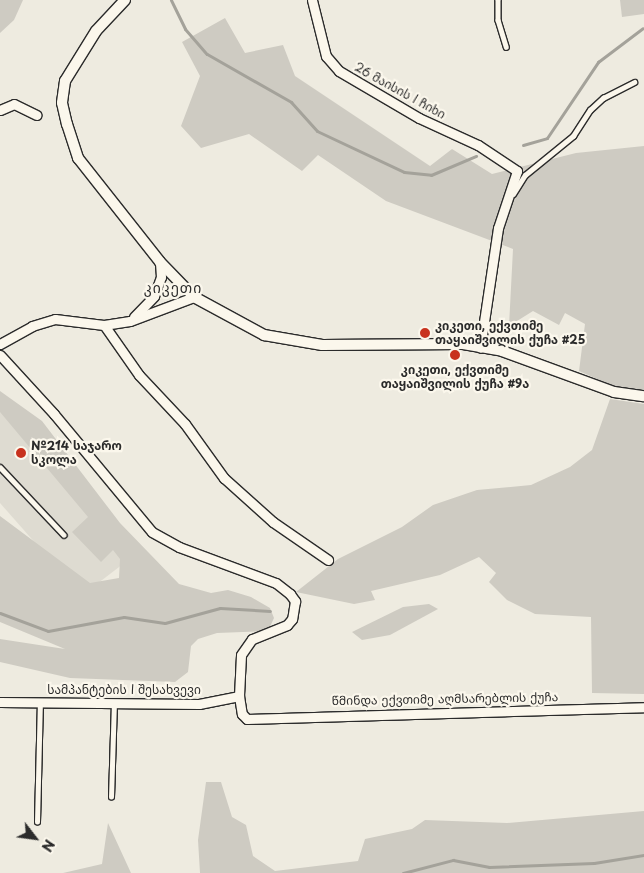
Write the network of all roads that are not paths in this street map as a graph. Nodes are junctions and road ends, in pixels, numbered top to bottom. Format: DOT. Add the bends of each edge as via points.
graph roads {
  1 [pos="125,0"];
  2 [pos="312,0"];
  3 [pos="498,0"];
  4 [pos="506,47"];
  5 [pos="634,82"];
  6 [pos="0,110"];
  7 [pos="38,114"];
  8 [pos="506,205"];
  9 [pos="160,262"];
  10 [pos="194,297"];
  11 [pos="130,321"];
  12 [pos="104,325"];
  13 [pos="0,344"];
  14 [pos="480,348"];
  15 [pos="0,355"];
  16 [pos="644,396"];
  17 [pos="0,467"];
  18 [pos="64,535"];
  19 [pos="328,560"];
  20 [pos="239,696"];
  21 [pos="0,702"];
  22 [pos="40,702"];
  23 [pos="114,703"];
  24 [pos="644,707"];
  25 [pos="111,797"];
  26 [pos="37,822"];
  1 -- 9 [label="street" via="109,10 79,55 65,81 62,103 78,158"];
  2 -- 8 [label="street, 26 მაისის I ჩიხი" via="326,56 339,71 419,118 478,145 517,171"];
  3 -- 4 [label="lane" via="498,20"];
  5 -- 8 [label="lane" via="603,98 590,110 573,136 524,175"];
  6 -- 7 [label="street" via="14,104"];
  8 -- 14 [label="street" via="498,228"];
  9 -- 10 [label="street"];
  9 -- 11 [label="street" via="161,277 154,296"];
  10 -- 11 [label="street"];
  10 -- 14 [label="street" via="264,335 322,345 463,344"];
  11 -- 12 [label="street"];
  12 -- 13 [label="street" via="55,320 32,326"];
  12 -- 19 [label="street" via="139,375 185,424 224,478 273,522"];
  14 -- 16 [label="street" via="502,350 614,392"];
  15 -- 20 [label="street" via="54,414 152,532 179,547 276,583 295,601 292,619 287,625 252,639 241,655"];
  17 -- 18 [label="lane"];
  20 -- 23 [label="street, სამპანტების I შესახვევი" via="199,704"];
  20 -- 24 [label="street, წმინდა ექვთიმე აღმსარებლის ქუჩა" via="242,714 247,719"];
  21 -- 22 [label="street, სამპანტების I შესახვევი"];
  22 -- 23 [label="street, სამპანტების I შესახვევი"];
  22 -- 26 [label="lane"];
  23 -- 25 [label="lane"];
}
